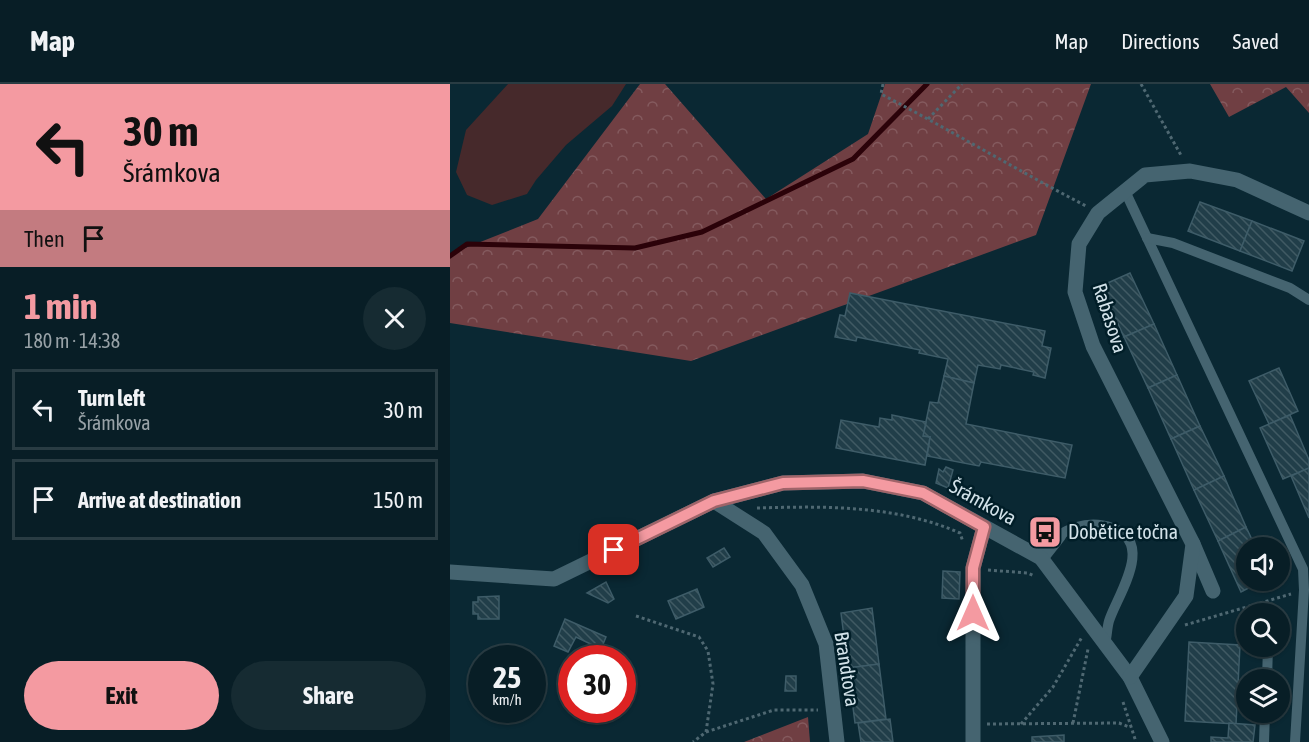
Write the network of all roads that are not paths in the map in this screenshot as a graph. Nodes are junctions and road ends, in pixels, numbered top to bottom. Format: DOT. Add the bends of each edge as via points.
graph roads {
  1 [pos="1125,191"];
  2 [pos="1309,213"];
  3 [pos="1147,238"];
  4 [pos="1309,300"];
  5 [pos="714,501"];
  6 [pos="984,527"];
  7 [pos="1059,535"];
  8 [pos="1193,544"];
  9 [pos="1041,558"];
  10 [pos="450,572"];
  11 [pos="1213,591"];
  12 [pos="1105,644"];
  13 [pos="1130,677"];
  14 [pos="1265,723"];
  15 [pos="837,742"];
  16 [pos="973,742"];
  17 [pos="1162,742"];
  18 [pos="1264,742"];
  19 [pos="1295,742"];
  1 -- 2 [label="street, Rabasova" via="1145,175 1190,171 1237,180"];
  1 -- 3 [label="lane"];
  1 -- 8 [label="street, Rabasova" via="1098,213 1079,244 1076,292 1093,346"];
  3 -- 4 [label="lane" via="1173,243 1290,288"];
  3 -- 19 [label="lane" via="1303,569"];
  5 -- 6 [label="street, Šrámkova" via="783,483 863,481 923,493"];
  5 -- 10 [label="street, Šrámkova" via="554,579"];
  5 -- 15 [label="street, Brandtova" via="764,533 802,585 826,644"];
  6 -- 9 [label="street, Šrámkova"];
  6 -- 16 [label="street" via="973,568"];
  7 -- 9 [label="street"];
  7 -- 12 [label="lane" via="1088,524 1117,529 1127,538 1132,550 1130,575 1109,621"];
  8 -- 11 [label="street, Rabasova"];
  8 -- 13 [label="street" via="1185,596"];
  9 -- 12 [label="street, Šrámkova"];
  12 -- 13 [label="street, Šrámkova"];
  13 -- 17 [label="street, Šrámkova"];
  14 -- 18 [label="lane"];
}
